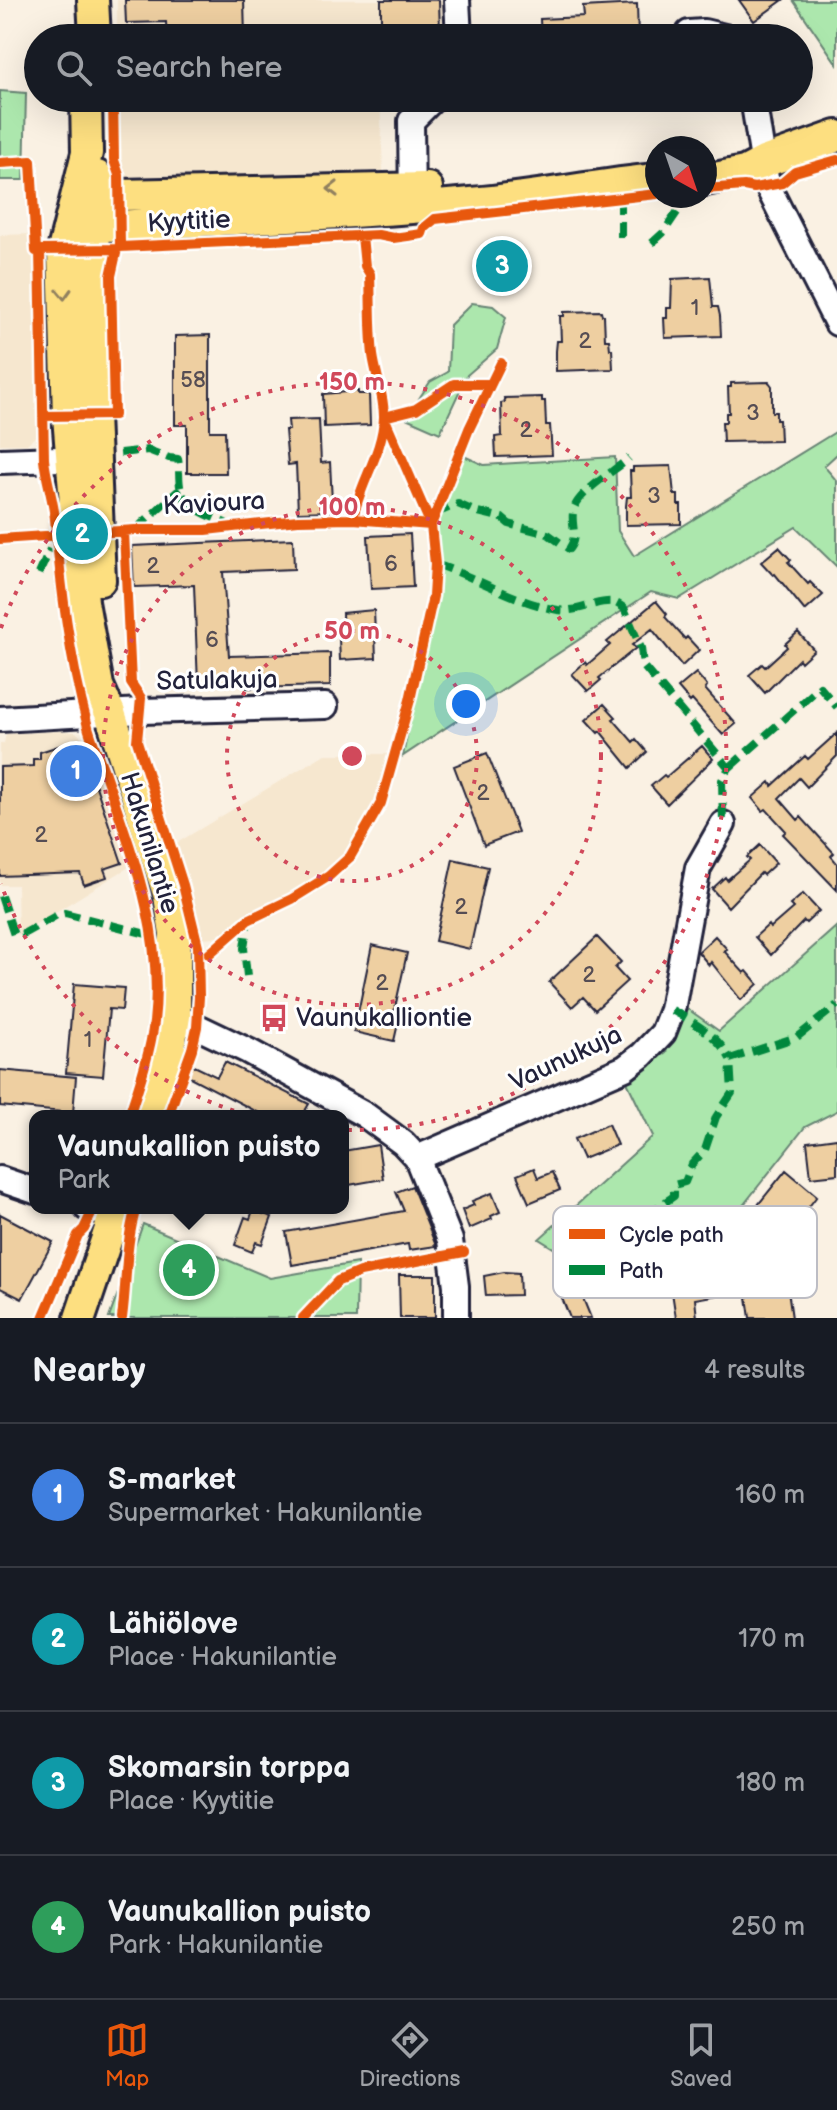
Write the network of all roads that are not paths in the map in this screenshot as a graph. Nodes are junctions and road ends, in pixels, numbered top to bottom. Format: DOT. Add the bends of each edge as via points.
graph roads {
  1 [pos="82,0"];
  2 [pos="93,0"];
  3 [pos="457,0"];
  4 [pos="83,24"];
  5 [pos="94,24"];
  6 [pos="458,24"];
  7 [pos="86,112"];
  8 [pos="95,112"];
  9 [pos="420,112"];
  10 [pos="755,112"];
  11 [pos="837,136"];
  12 [pos="764,162"];
  13 [pos="717,163"];
  14 [pos="717,178"];
  15 [pos="645,180"];
  16 [pos="412,199"];
  17 [pos="88,213"];
  18 [pos="837,323"];
  19 [pos="82,458"];
  20 [pos="0,461"];
  21 [pos="325,706"];
  22 [pos="110,713"];
  23 [pos="0,719"];
  24 [pos="723,824"];
  25 [pos="175,1016"];
  26 [pos="152,1110"];
  27 [pos="417,1158"];
  28 [pos="0,1179"];
  29 [pos="29,1189"];
  30 [pos="105,1214"];
  31 [pos="80,1318"];
  32 [pos="456,1318"];
  1 -- 4 [label="main road"];
  2 -- 5 [label="main road"];
  3 -- 6 [label="street"];
  7 -- 17 [label="main road, Hakunilantie"];
  8 -- 17 [label="main road, Hakunilantie"];
  9 -- 16 [label="street" via="411,121"];
  10 -- 12 [label="street"];
  11 -- 12 [label="main road"];
  12 -- 13 [label="main road"];
  12 -- 14 [label="main road"];
  12 -- 18 [label="street" via="767,185"];
  15 -- 16 [label="main road, Kyytitie" via="590,186 543,182"];
  16 -- 17 [label="main road, Kyytitie"];
  17 -- 19 [label="main road, Hakunilantie" via="63,250"];
  19 -- 20 [label="street"];
  19 -- 22 [label="main road, Hakunilantie" via="83,602 98,686"];
  21 -- 22 [label="street, Satulakuja"];
  22 -- 23 [label="street, Satulakuja"];
  22 -- 25 [label="main road, Hakunilantie" via="169,896 177,960"];
  24 -- 27 [label="street, Vaunukuja" via="698,868 672,1010 663,1033 625,1068"];
  25 -- 26 [label="main road, Hakunilantie" via="165,1076"];
  25 -- 27 [label="street" via="365,1115"];
  27 -- 32 [label="street" via="450,1240"];
  28 -- 29 [label="street"];
  30 -- 31 [label="main road"];
}
